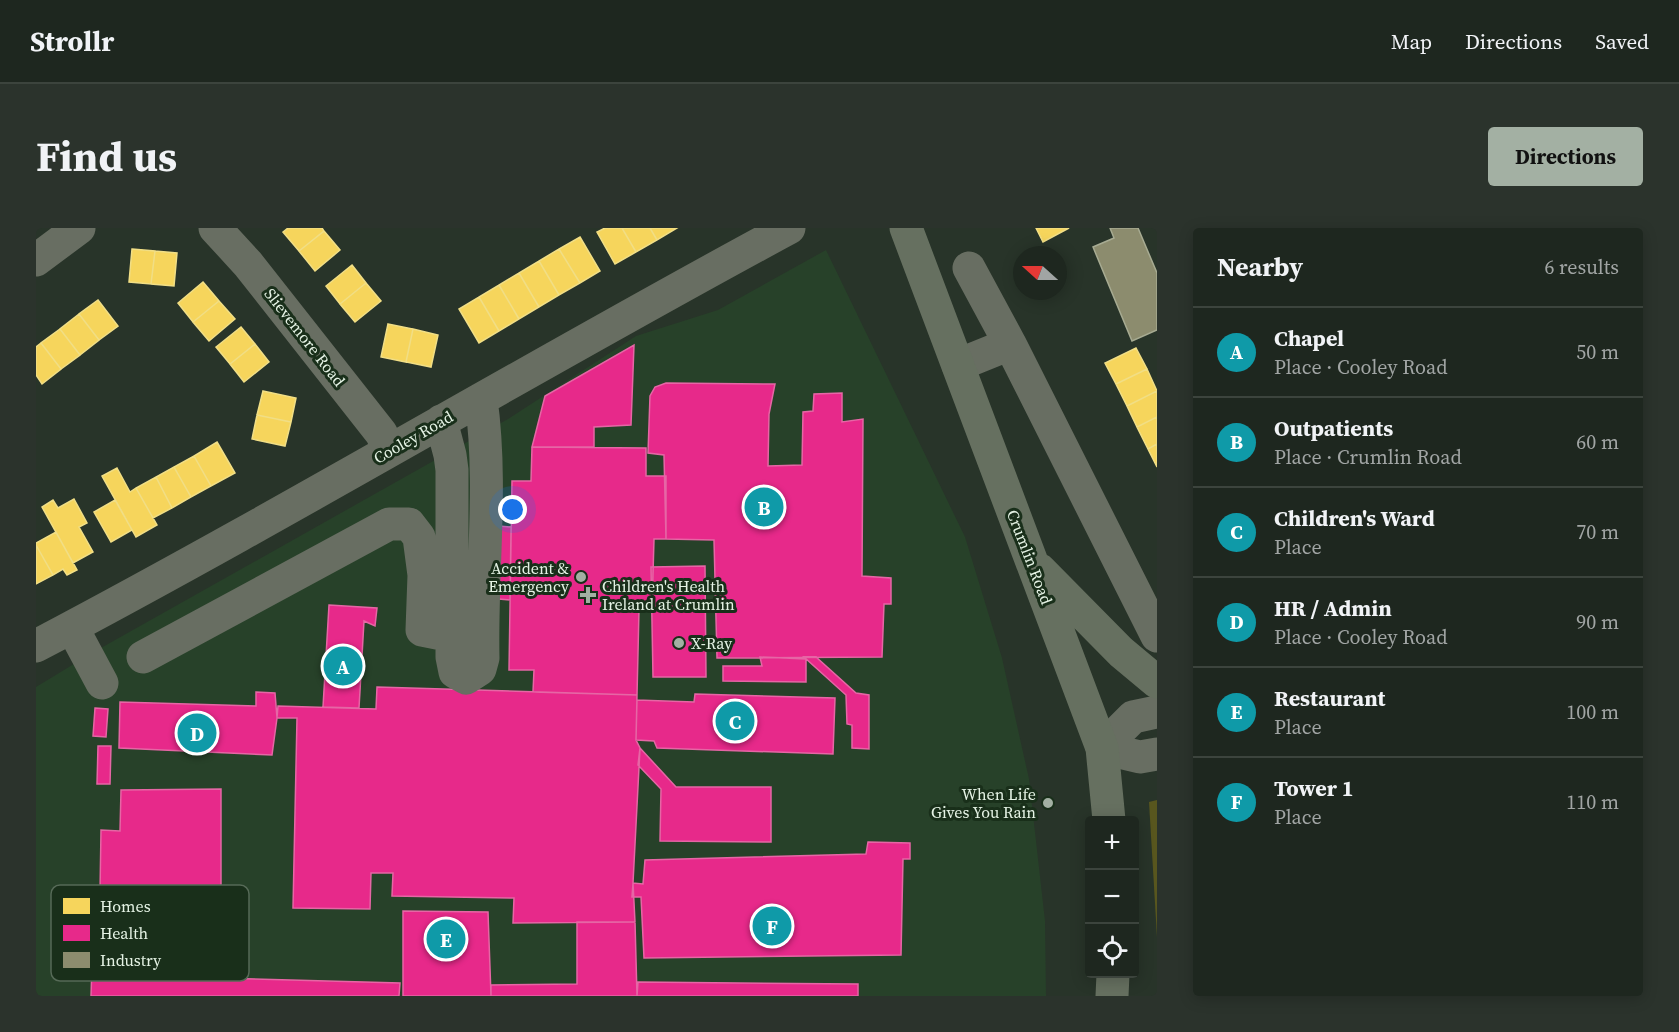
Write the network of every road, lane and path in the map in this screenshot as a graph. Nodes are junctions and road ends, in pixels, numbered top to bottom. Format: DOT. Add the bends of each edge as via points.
graph roads {
  1 [pos="79,228"];
  2 [pos="215,228"];
  3 [pos="789,228"];
  4 [pos="906,228"];
  5 [pos="36,260"];
  6 [pos="969,268"];
  7 [pos="1010,344"];
  8 [pos="958,365"];
  9 [pos="481,399"];
  10 [pos="441,421"];
  11 [pos="390,450"];
  12 [pos="1032,562"];
  13 [pos="72,627"];
  14 [pos="452,636"];
  15 [pos="1157,636"];
  16 [pos="36,646"];
  17 [pos="143,657"];
  18 [pos="1157,682"];
  19 [pos="102,683"];
  20 [pos="1157,712"];
  21 [pos="1102,748"];
  22 [pos="1157,754"];
  23 [pos="1109,816"];
  24 [pos="1113,978"];
  25 [pos="1112,996"];
  1 -- 5 [label="street"];
  2 -- 11 [label="street, Slievemore Road" via="248,264 381,433"];
  3 -- 9 [label="street, Cooley Road"];
  4 -- 8 [label="main road, Crumlin Road"];
  6 -- 7 [label="street"];
  7 -- 8 [label="street"];
  7 -- 15 [label="street"];
  8 -- 12 [label="main road, Crumlin Road"];
  9 -- 10 [label="street, Cooley Road"];
  9 -- 14 [label="street" via="486,436 487,536 483,658 480,669 466,678 455,672"];
  10 -- 11 [label="street, Cooley Road"];
  10 -- 14 [label="street" via="452,470"];
  11 -- 13 [label="street, Cooley Road"];
  12 -- 18 [label="main road" via="1121,652"];
  12 -- 21 [label="main road, Crumlin Road"];
  13 -- 16 [label="street, Cooley Road"];
  13 -- 19 [label="street"];
  14 -- 17 [label="street" via="422,630 424,575 419,537 409,524 389,524"];
  20 -- 21 [label="street" via="1132,717"];
  21 -- 22 [label="street" via="1140,757"];
  21 -- 23 [label="main road, Crumlin Road"];
  24 -- 25 [label="main road"];
}
